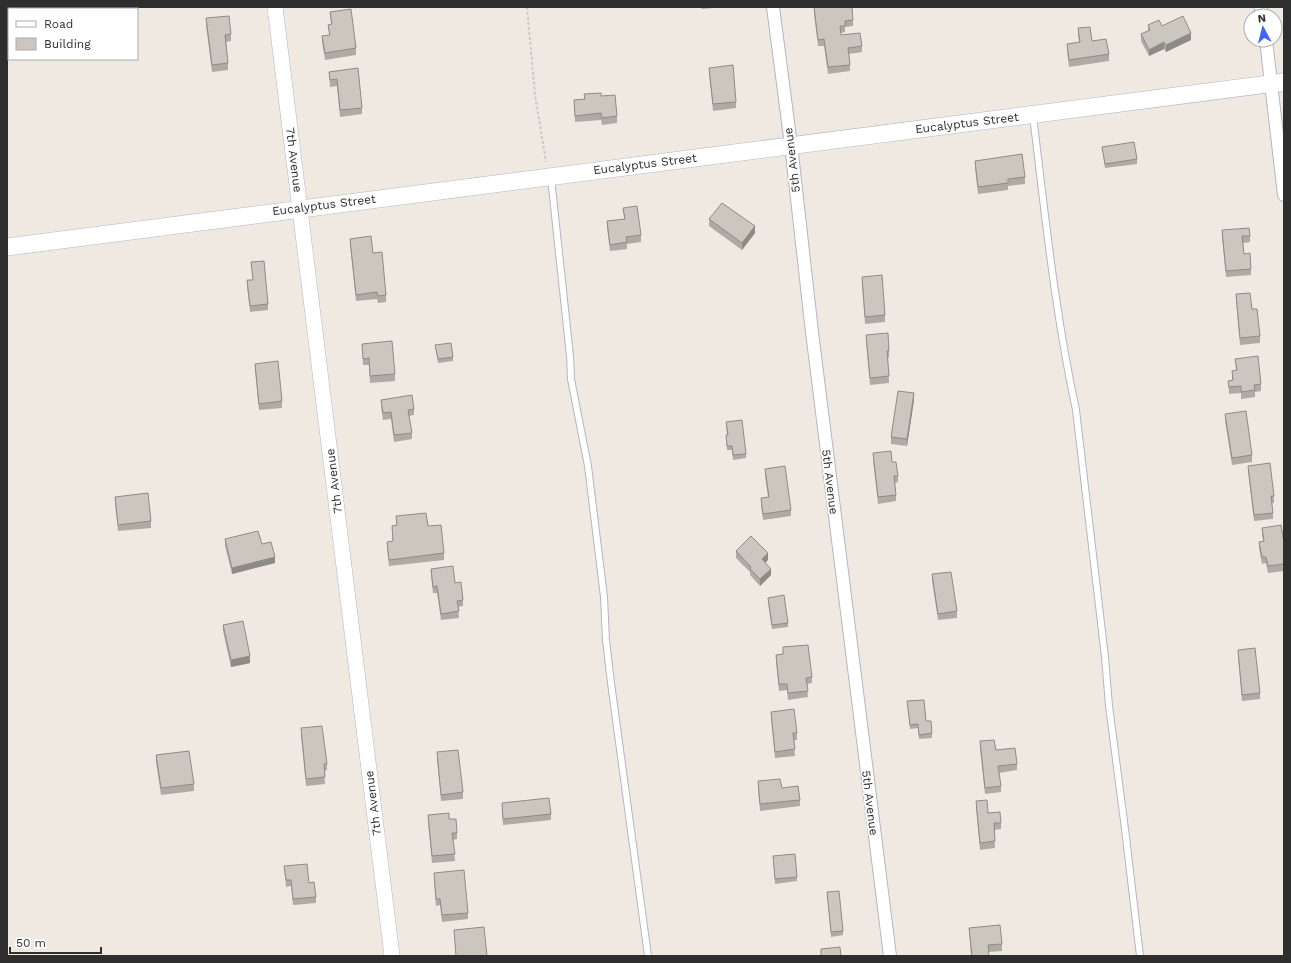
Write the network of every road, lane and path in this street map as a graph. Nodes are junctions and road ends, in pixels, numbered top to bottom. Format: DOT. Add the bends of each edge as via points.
graph roads {
  1 [pos="275,7"];
  2 [pos="527,7"];
  3 [pos="773,7"];
  4 [pos="1268,48"];
  5 [pos="1278,83"];
  6 [pos="1033,114"];
  7 [pos="791,146"];
  8 [pos="551,176"];
  9 [pos="1284,195"];
  10 [pos="300,208"];
  11 [pos="7,247"];
  12 [pos="392,956"];
  13 [pos="648,956"];
  14 [pos="890,956"];
  15 [pos="1140,956"];
  1 -- 10 [label="street, 7th Avenue"];
  2 -- 8 [label="path" via="535,95 545,160"];
  3 -- 7 [label="street, 5th Avenue"];
  4 -- 5 [label="street"];
  5 -- 6 [label="main road, Eucalyptus Street"];
  5 -- 9 [label="street"];
  6 -- 7 [label="main road, Eucalyptus Street"];
  6 -- 15 [label="lane" via="1055,293 1076,410"];
  7 -- 8 [label="main road, Eucalyptus Street"];
  7 -- 14 [label="street, 5th Avenue" via="812,340"];
  8 -- 10 [label="main road, Eucalyptus Street"];
  8 -- 13 [label="lane" via="570,356 570,378 588,466 604,597 611,683"];
  10 -- 11 [label="main road, Eucalyptus Street"];
  10 -- 12 [label="street, 7th Avenue"];
}
